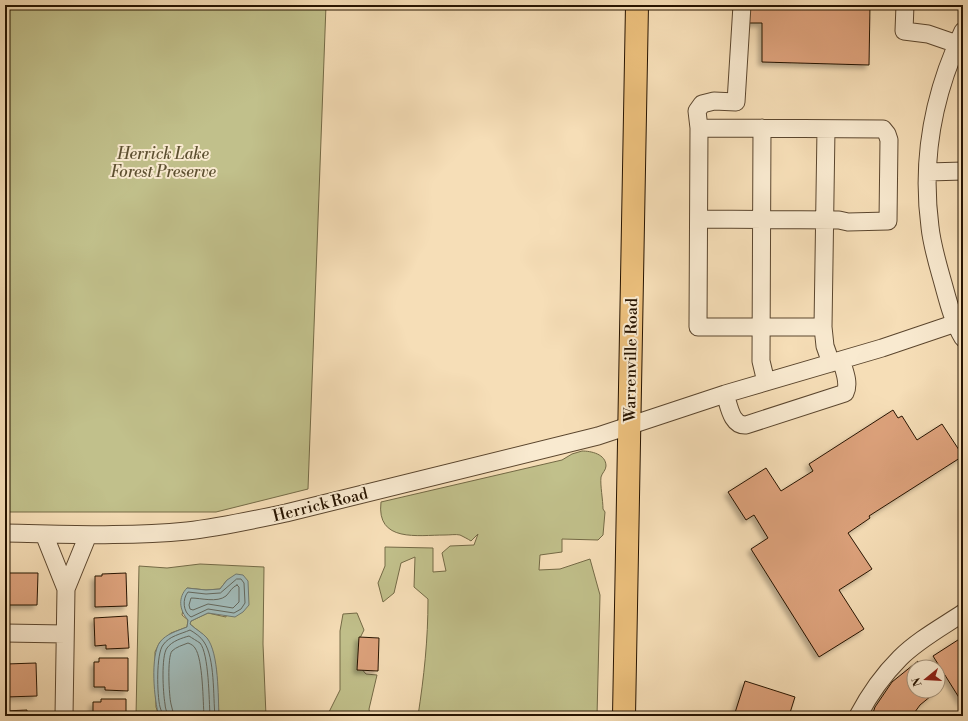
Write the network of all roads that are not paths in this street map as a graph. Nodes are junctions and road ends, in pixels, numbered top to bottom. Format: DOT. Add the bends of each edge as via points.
graph roads {
  1 [pos="637,5"];
  2 [pos="742,5"];
  3 [pos="905,5"];
  4 [pos="960,37"];
  5 [pos="699,128"];
  6 [pos="762,128"];
  7 [pos="826,129"];
  8 [pos="963,171"];
  9 [pos="928,172"];
  10 [pos="699,219"];
  11 [pos="762,220"];
  12 [pos="825,220"];
  13 [pos="959,323"];
  14 [pos="823,327"];
  15 [pos="761,328"];
  16 [pos="836,361"];
  17 [pos="766,382"];
  18 [pos="725,394"];
  19 [pos="628,426"];
  20 [pos="5,533"];
  21 [pos="44,534"];
  22 [pos="88,534"];
  23 [pos="66,588"];
  24 [pos="963,613"];
  25 [pos="5,633"];
  26 [pos="65,634"];
  27 [pos="64,716"];
  28 [pos="624,716"];
  29 [pos="858,716"];
  1 -- 19 [label="main road, Warrenville Road"];
  2 -- 5 [label="street" via="736,102 714,101 702,104 697,111"];
  3 -- 4 [label="street" via="904,31"];
  4 -- 9 [label="street" via="933,118"];
  5 -- 6 [label="street"];
  5 -- 10 [label="street"];
  6 -- 7 [label="street"];
  6 -- 11 [label="street"];
  7 -- 12 [label="street"];
  7 -- 12 [label="street" via="882,129 889,140 888,221"];
  8 -- 9 [label="street"];
  9 -- 13 [label="street" via="930,227 938,267"];
  10 -- 11 [label="street"];
  10 -- 15 [label="street" via="698,328"];
  11 -- 12 [label="street"];
  11 -- 15 [label="street"];
  12 -- 14 [label="street"];
  13 -- 16 [label="street, Herrick Road"];
  14 -- 15 [label="street"];
  14 -- 16 [label="street" via="826,346"];
  15 -- 17 [label="street" via="762,361"];
  16 -- 17 [label="street, Herrick Road"];
  16 -- 18 [label="street" via="847,383 845,393 746,425 741,425 732,416"];
  17 -- 18 [label="street, Herrick Road"];
  18 -- 19 [label="street, Herrick Road"];
  19 -- 22 [label="street, Herrick Road" via="598,436 239,523 150,534"];
  19 -- 28 [label="main road, Warrenville Road"];
  20 -- 21 [label="street, Herrick Road"];
  21 -- 22 [label="street, Herrick Road"];
  21 -- 23 [label="street"];
  22 -- 23 [label="street"];
  23 -- 26 [label="street"];
  24 -- 29 [label="street" via="916,644 900,658"];
  25 -- 26 [label="street"];
  26 -- 27 [label="street"];
}
